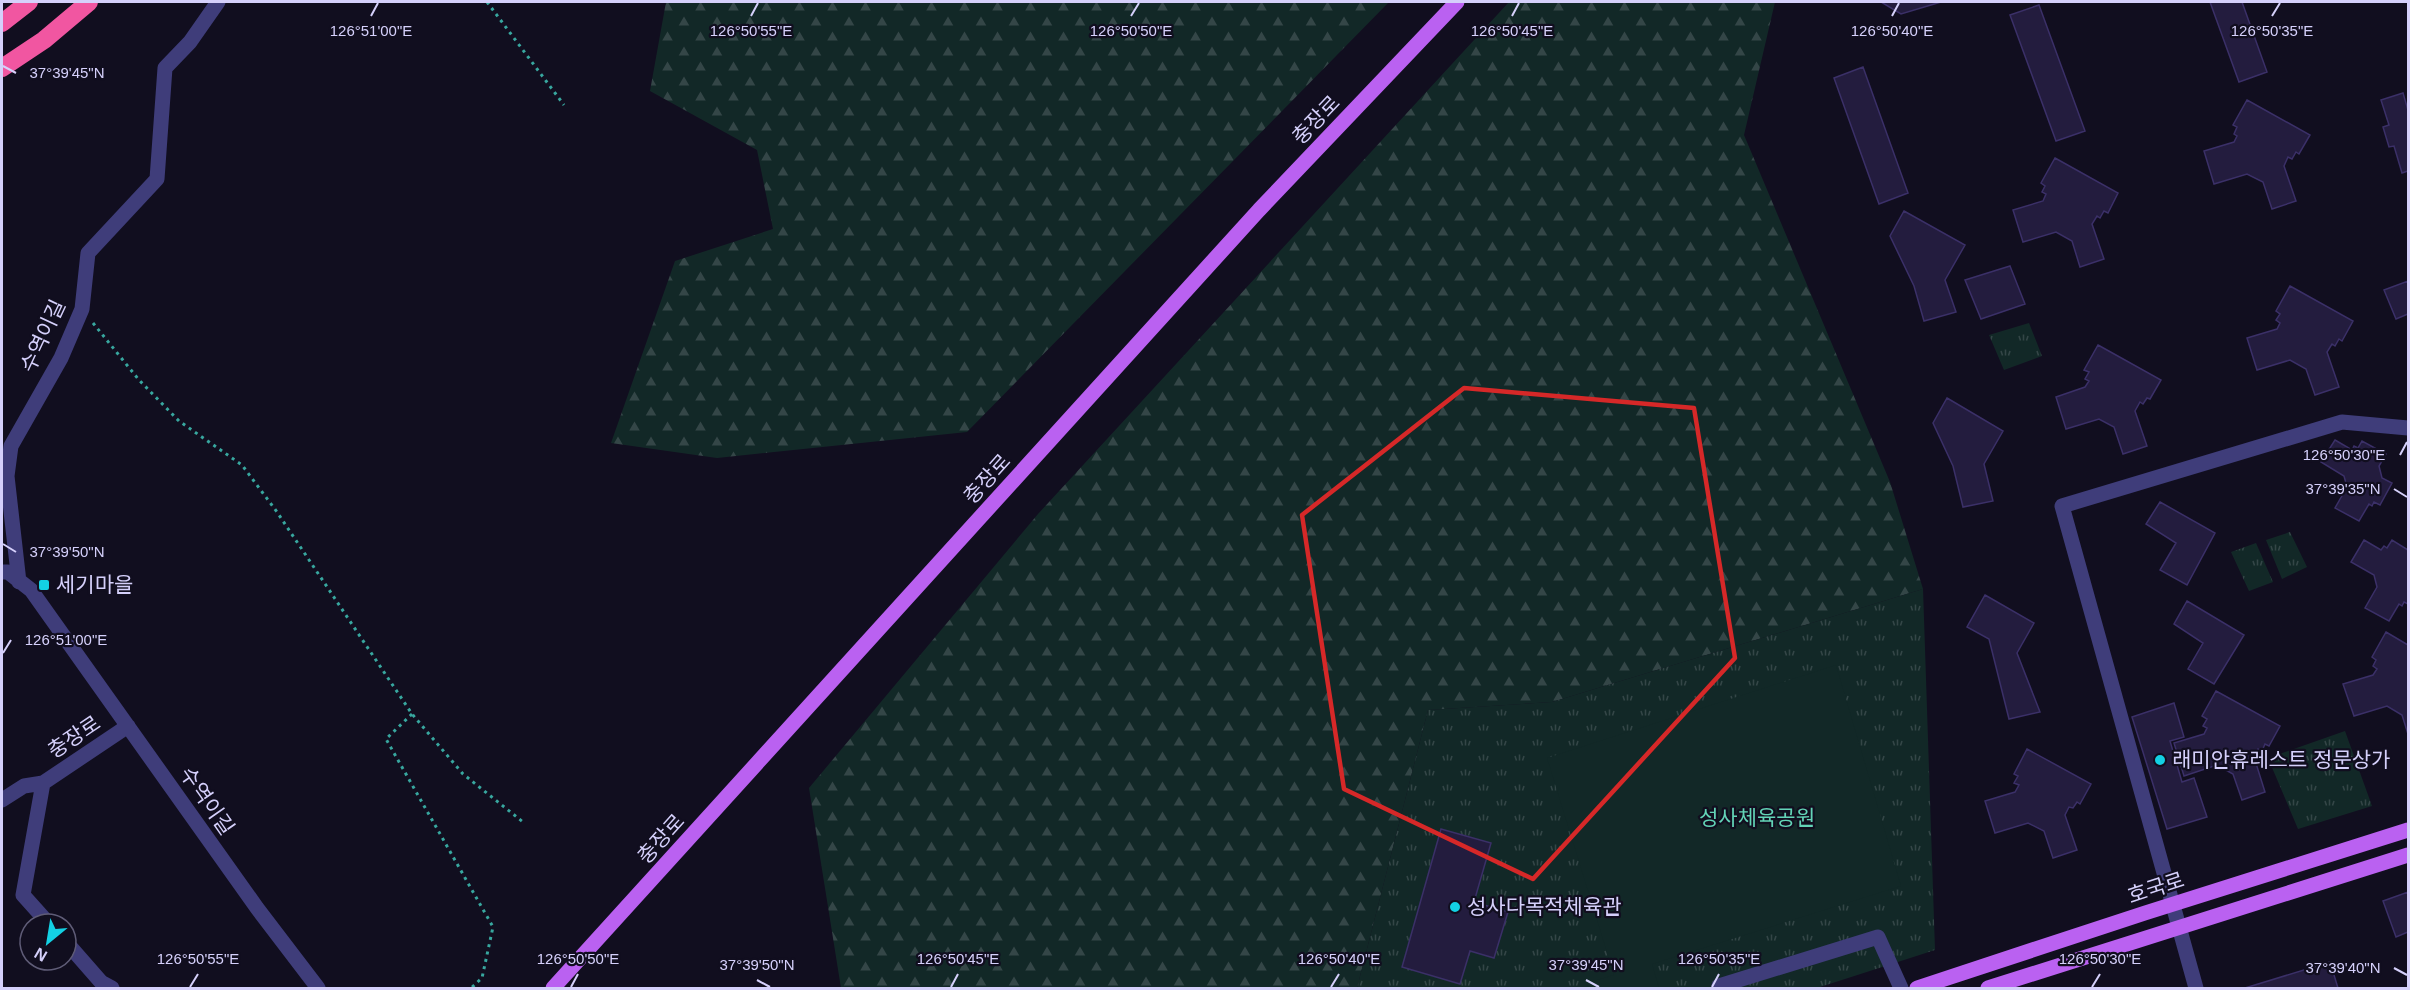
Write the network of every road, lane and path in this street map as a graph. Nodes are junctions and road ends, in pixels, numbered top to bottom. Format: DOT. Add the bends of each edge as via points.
graph roads {
  1 [pos="29,2"];
  2 [pos="89,2"];
  3 [pos="218,2"];
  4 [pos="487,2"];
  5 [pos="1457,2"];
  6 [pos="2,24"];
  7 [pos="2,68"];
  8 [pos="564,105"];
  9 [pos="82,309"];
  10 [pos="2409,428"];
  11 [pos="2,572"];
  12 [pos="19,582"];
  13 [pos="412,714"];
  14 [pos="128,726"];
  15 [pos="43,783"];
  16 [pos="2,800"];
  17 [pos="523,822"];
  18 [pos="2409,830"];
  19 [pos="2409,855"];
  20 [pos="2174,905"];
  21 [pos="39,912"];
  22 [pos="2180,927"];
  23 [pos="78,956"];
  24 [pos="1719,986"];
  25 [pos="112,988"];
  26 [pos="318,988"];
  27 [pos="471,988"];
  28 [pos="553,988"];
  29 [pos="1901,988"];
  30 [pos="1917,988"];
  31 [pos="1988,988"];
  32 [pos="2196,988"];
  1 -- 6 [label="highway"];
  2 -- 7 [label="highway" via="44,40"];
  3 -- 9 [label="street, 수역이길" via="165,68 157,179 88,253"];
  4 -- 8 [label="path"];
  5 -- 28 [label="main road, 충장로" via="1259,210"];
  9 -- 12 [label="street, 수역이길" via="61,358 11,446 7,476"];
  9 -- 13 [label="path" via="139,380 179,421 242,465"];
  10 -- 20 [label="street" via="2342,422 2062,506"];
  11 -- 12 [label="street, 수역이길" via="8,572"];
  12 -- 14 [label="street, 수역이길" via="31,590"];
  13 -- 17 [label="path" via="462,774"];
  13 -- 27 [label="path" via="386,739 493,927 482,978"];
  14 -- 15 [label="street, 충장로"];
  14 -- 26 [label="street, 수역이길"];
  15 -- 16 [label="street, 충장로" via="24,786"];
  15 -- 21 [label="street, 충장로" via="23,895"];
  18 -- 20 [label="main road, 호국로"];
  19 -- 22 [label="main road"];
  20 -- 22 [label="street"];
  20 -- 30 [label="main road, 호국로"];
  22 -- 31 [label="main road"];
  22 -- 32 [label="street"];
  23 -- 25 [label="street" via="101,982"];
  24 -- 29 [label="street" via="1878,937"];
}
